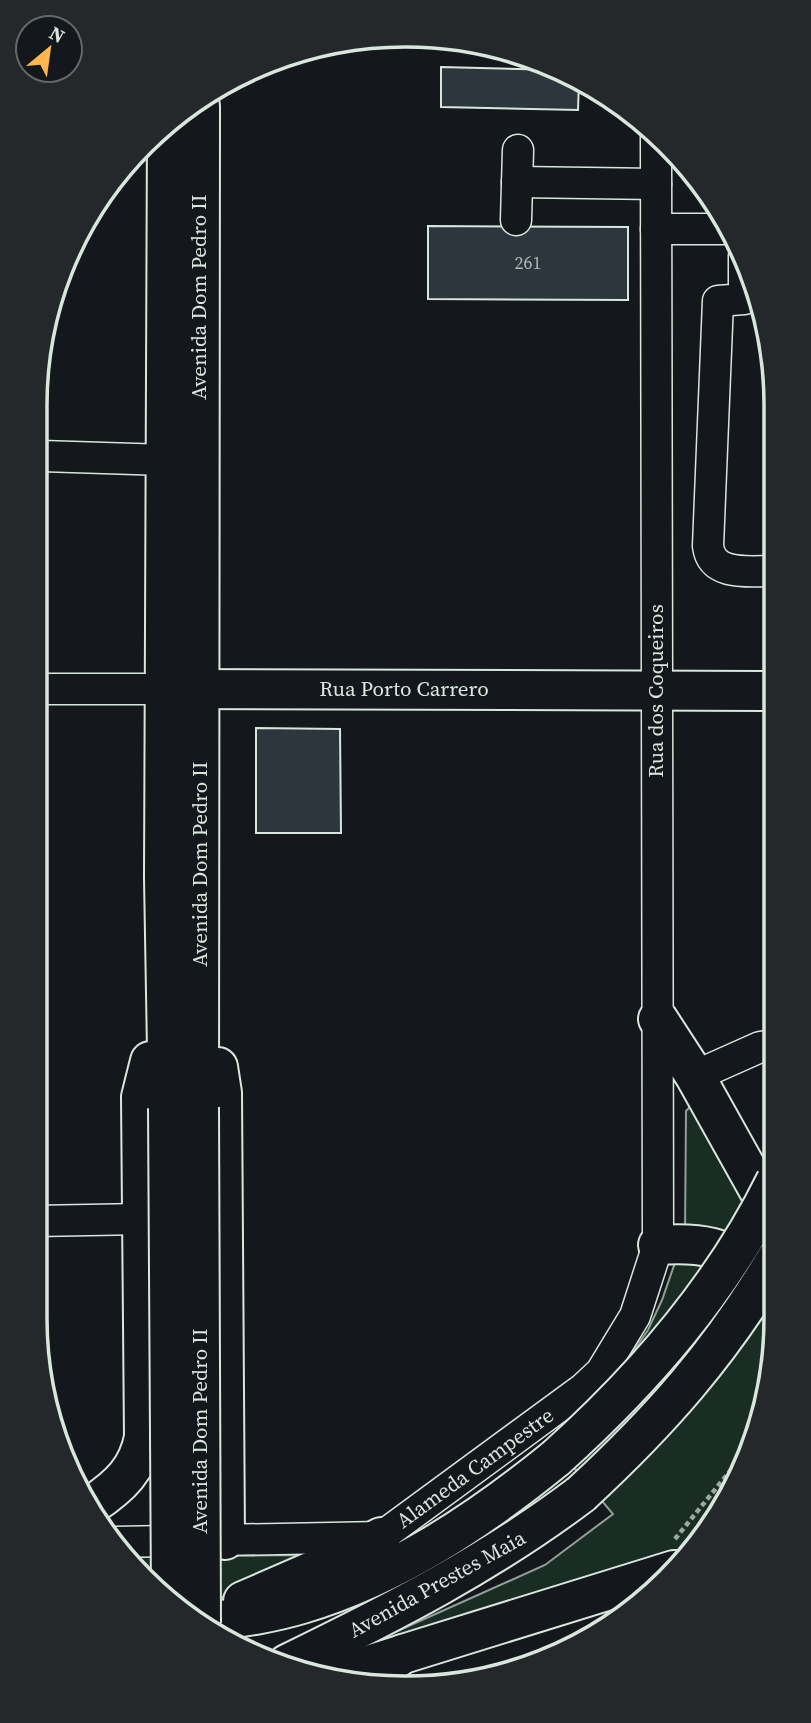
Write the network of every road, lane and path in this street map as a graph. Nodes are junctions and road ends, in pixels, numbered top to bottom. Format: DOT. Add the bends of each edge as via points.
graph roads {
  1 [pos="200,112"];
  2 [pos="167,138"];
  3 [pos="656,149"];
  4 [pos="518,150"];
  5 [pos="517,182"];
  6 [pos="656,184"];
  7 [pos="516,220"];
  8 [pos="656,229"];
  9 [pos="718,229"];
  10 [pos="744,288"];
  11 [pos="47,457"];
  12 [pos="166,460"];
  13 [pos="764,571"];
  14 [pos="182,688"];
  15 [pos="47,689"];
  16 [pos="656,691"];
  17 [pos="764,691"];
  18 [pos="183,1016"];
  19 [pos="658,1019"];
  20 [pos="764,1046"];
  21 [pos="695,1076"];
  22 [pos="183,1108"];
  23 [pos="764,1200"];
  24 [pos="764,1203"];
  25 [pos="142,1219"];
  26 [pos="47,1221"];
  27 [pos="658,1245"];
  28 [pos="764,1278"];
  29 [pos="764,1279"];
  30 [pos="139,1460"];
  31 [pos="224,1471"];
  32 [pos="727,1476"];
  33 [pos="98,1501"];
  34 [pos="381,1537"];
  35 [pos="225,1540"];
  36 [pos="126,1542"];
  37 [pos="670,1559"];
  38 [pos="653,1577"];
  39 [pos="171,1589"];
  40 [pos="201,1611"];
  41 [pos="210,1618"];
  42 [pos="214,1620"];
  43 [pos="403,1654"];
  44 [pos="297,1659"];
  45 [pos="349,1671"];
  46 [pos="373,1674"];
  1 -- 14 [label="main road, Avenida Dom Pedro II"];
  2 -- 12 [label="main road, Avenida Dom Pedro II"];
  3 -- 6 [label="street, Rua dos Coqueiros"];
  4 -- 5 [label="street"];
  5 -- 6 [label="street"];
  5 -- 7 [label="street"];
  6 -- 8 [label="street, Rua dos Coqueiros"];
  8 -- 9 [label="street"];
  8 -- 16 [label="street, Rua dos Coqueiros"];
  10 -- 13 [label="street" via="744,299 718,302 708,546 715,565"];
  11 -- 12 [label="street"];
  12 -- 14 [label="main road, Avenida Dom Pedro II"];
  14 -- 15 [label="street, Rua Porto Carrero"];
  14 -- 16 [label="main road, Rua Porto Carrero"];
  14 -- 18 [label="main road, Avenida Dom Pedro II"];
  16 -- 17 [label="main road, Rua Porto Carrero"];
  16 -- 19 [label="street, Rua dos Coqueiros"];
  18 -- 22 [label="main road, Avenida Dom Pedro II"];
  18 -- 25 [label="main road" via="142,1088"];
  18 -- 31 [label="main road" via="222,1081"];
  19 -- 21 [label="main road"];
  19 -- 27 [label="street, Rua dos Coqueiros"];
  20 -- 21 [label="street"];
  21 -- 23 [label="main road"];
  22 -- 39 [label="main road, Avenida Dom Pedro II, bridge"];
  22 -- 40 [label="main road, Avenida Dom Pedro II, bridge"];
  24 -- 42 [label="main road, Avenida Prestes Maia, bridge" via="680,1329 640,1377 506,1499 401,1564 303,1604"];
  25 -- 26 [label="street"];
  25 -- 30 [label="main road" via="144,1437"];
  27 -- 29 [label="main road" via="708,1245 727,1251"];
  27 -- 34 [label="street, Alameda Campestre" via="635,1316 601,1372"];
  28 -- 44 [label="main road, Avenida Prestes Maia, bridge" via="716,1352 673,1405 581,1494 535,1529 428,1593"];
  30 -- 31 [label="main road" via="170,1478 189,1481"];
  30 -- 33 [label="main road" via="116,1489"];
  31 -- 35 [label="main road"];
  32 -- 37 [label="path" via="681,1529"];
  34 -- 35 [label="street, Alameda Campestre"];
  34 -- 41 [label="main road"];
  35 -- 36 [label="street, Alameda Campestre"];
  38 -- 43 [label="main road"];
  43 -- 45 [label="main road"];
  43 -- 46 [label="main road"];
}
